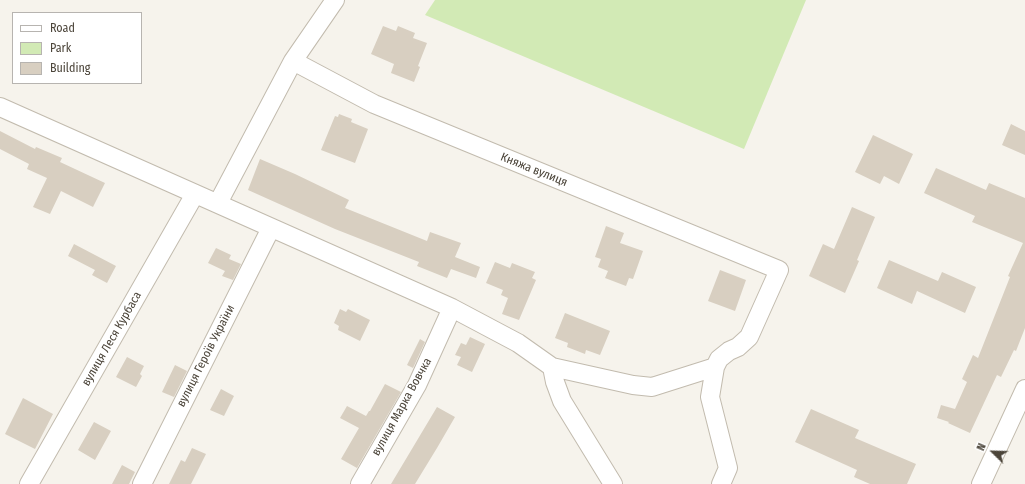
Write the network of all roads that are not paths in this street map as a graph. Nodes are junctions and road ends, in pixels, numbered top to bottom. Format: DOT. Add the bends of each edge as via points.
graph roads {
  1 [pos="335,0"];
  2 [pos="293,61"];
  3 [pos="0,107"];
  4 [pos="196,194"];
  5 [pos="218,203"];
  6 [pos="271,228"];
  7 [pos="452,308"];
  8 [pos="552,367"];
  9 [pos="715,367"];
  10 [pos="1025,389"];
  11 [pos="29,484"];
  12 [pos="142,484"];
  13 [pos="360,484"];
  14 [pos="613,484"];
  15 [pos="720,484"];
  16 [pos="981,484"];
  1 -- 2 [label="street"];
  2 -- 5 [label="street"];
  2 -- 9 [label="street, Княжа вулиця" via="374,104 779,270 749,337 719,359"];
  3 -- 4 [label="street"];
  4 -- 5 [label="street"];
  4 -- 11 [label="street, вулиця Леся Курбаса"];
  5 -- 6 [label="street"];
  6 -- 7 [label="street"];
  6 -- 12 [label="street, вулиця Героїв України"];
  7 -- 8 [label="street" via="518,343"];
  7 -- 13 [label="street, вулиця Марка Вовчка" via="417,385"];
  8 -- 9 [label="street" via="633,386 652,387"];
  8 -- 14 [label="street" via="562,401"];
  9 -- 15 [label="street" via="710,396 728,468"];
  10 -- 16 [label="street"];
}
